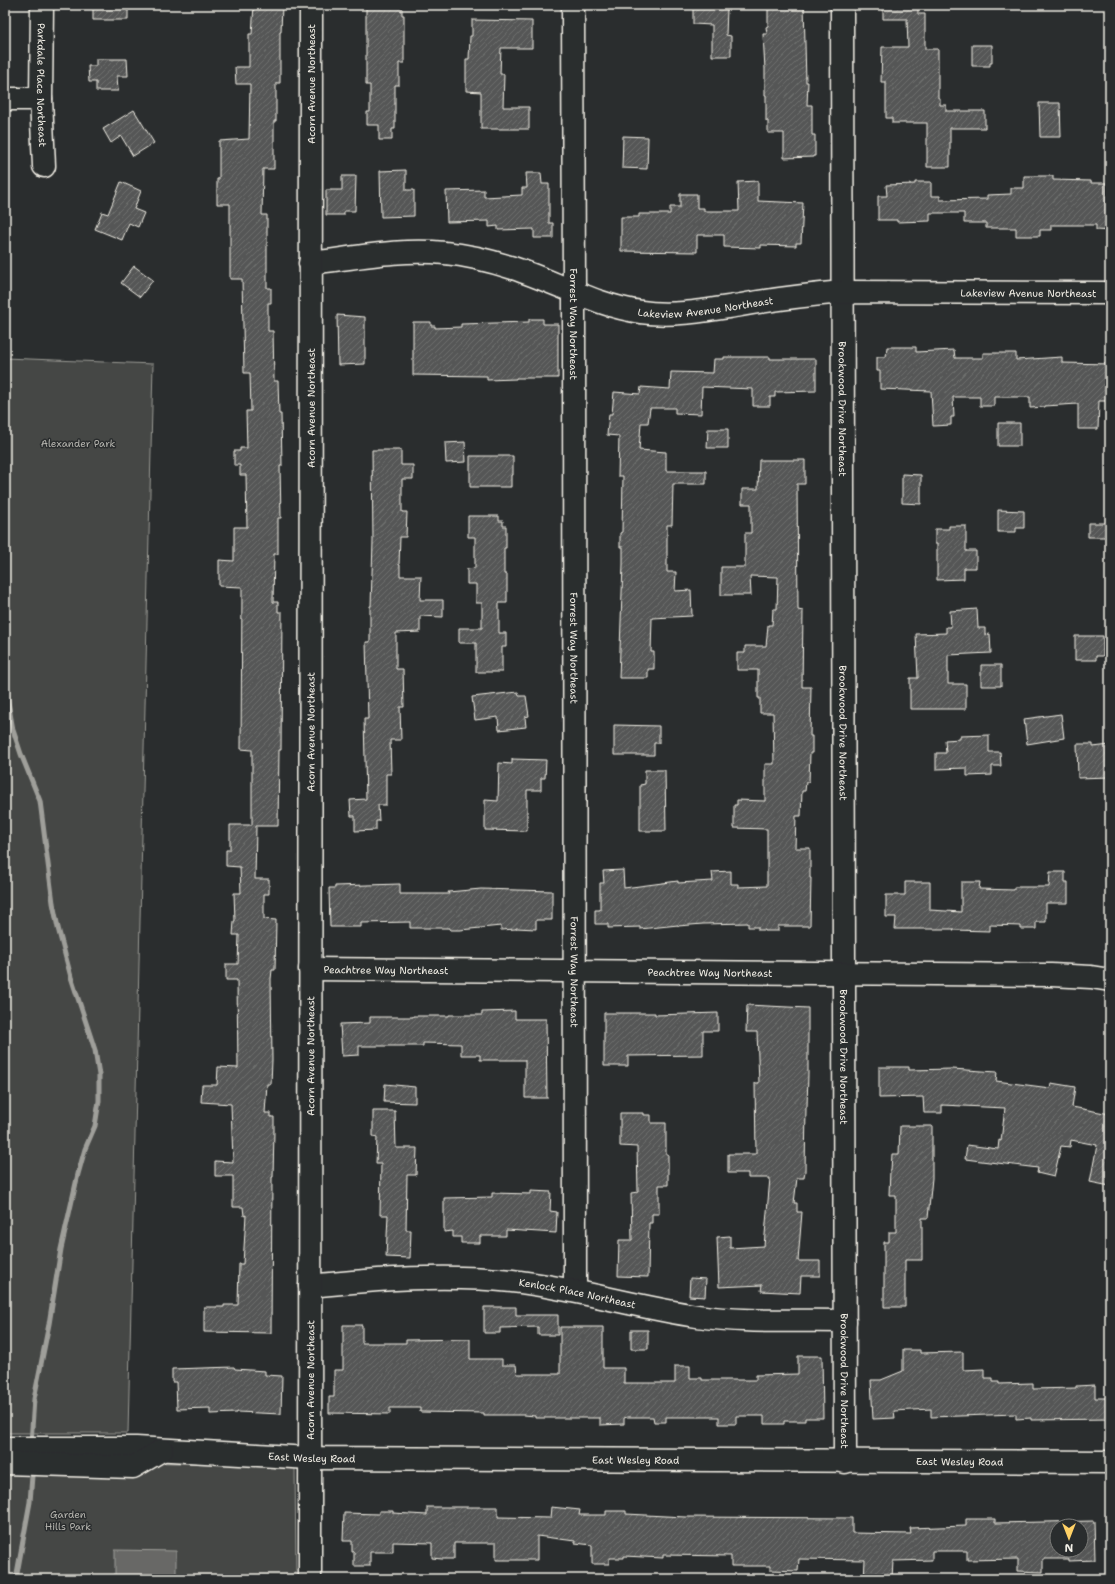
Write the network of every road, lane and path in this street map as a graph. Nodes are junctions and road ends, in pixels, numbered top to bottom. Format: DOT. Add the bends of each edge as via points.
graph roads {
  1 [pos="42,5"];
  2 [pos="311,5"];
  3 [pos="573,5"];
  4 [pos="842,5"];
  5 [pos="5,99"];
  6 [pos="41,99"];
  7 [pos="44,166"];
  8 [pos="310,263"];
  9 [pos="574,292"];
  10 [pos="843,292"];
  11 [pos="1110,293"];
  12 [pos="310,969"];
  13 [pos="575,971"];
  14 [pos="844,973"];
  15 [pos="1110,980"];
  16 [pos="310,1286"];
  17 [pos="575,1292"];
  18 [pos="845,1321"];
  19 [pos="5,1448"];
  20 [pos="162,1450"];
  21 [pos="310,1458"];
  22 [pos="845,1462"];
  23 [pos="1110,1462"];
  24 [pos="5,1463"];
  25 [pos="310,1579"];
  1 -- 6 [label="street, Parkdale Place Northeast"];
  2 -- 8 [label="street, Acorn Avenue Northeast"];
  3 -- 9 [label="street, Forrest Way Northeast"];
  4 -- 10 [label="street, Brookwood Drive Northeast"];
  5 -- 6 [label="street"];
  6 -- 7 [label="street, Parkdale Place Northeast"];
  8 -- 9 [label="street, Lakeview Avenue Northeast" via="402,252 445,252 514,268"];
  8 -- 12 [label="street, Acorn Avenue Northeast"];
  9 -- 10 [label="street, Lakeview Avenue Northeast" via="620,309 666,314"];
  9 -- 13 [label="street, Forrest Way Northeast"];
  10 -- 11 [label="street, Lakeview Avenue Northeast"];
  10 -- 14 [label="street, Brookwood Drive Northeast"];
  12 -- 13 [label="street, Peachtree Way Northeast"];
  12 -- 16 [label="street, Acorn Avenue Northeast"];
  13 -- 14 [label="street, Peachtree Way Northeast"];
  13 -- 17 [label="street, Forrest Way Northeast"];
  14 -- 15 [label="street, Peachtree Way Northeast" via="1070,975"];
  14 -- 18 [label="street, Brookwood Drive Northeast"];
  16 -- 17 [label="street, Kenlock Place Northeast" via="393,1278 450,1277 513,1281"];
  16 -- 21 [label="street, Acorn Avenue Northeast"];
  17 -- 18 [label="street, Kenlock Place Northeast" via="652,1309 699,1316"];
  18 -- 22 [label="street, Brookwood Drive Northeast"];
  19 -- 20 [label="street, East Wesley Road"];
  20 -- 21 [label="street, East Wesley Road"];
  20 -- 24 [label="street" via="133,1467"];
  21 -- 22 [label="street, East Wesley Road"];
  21 -- 25 [label="street, Acorn Avenue Northeast"];
  22 -- 23 [label="street, East Wesley Road"];
}
